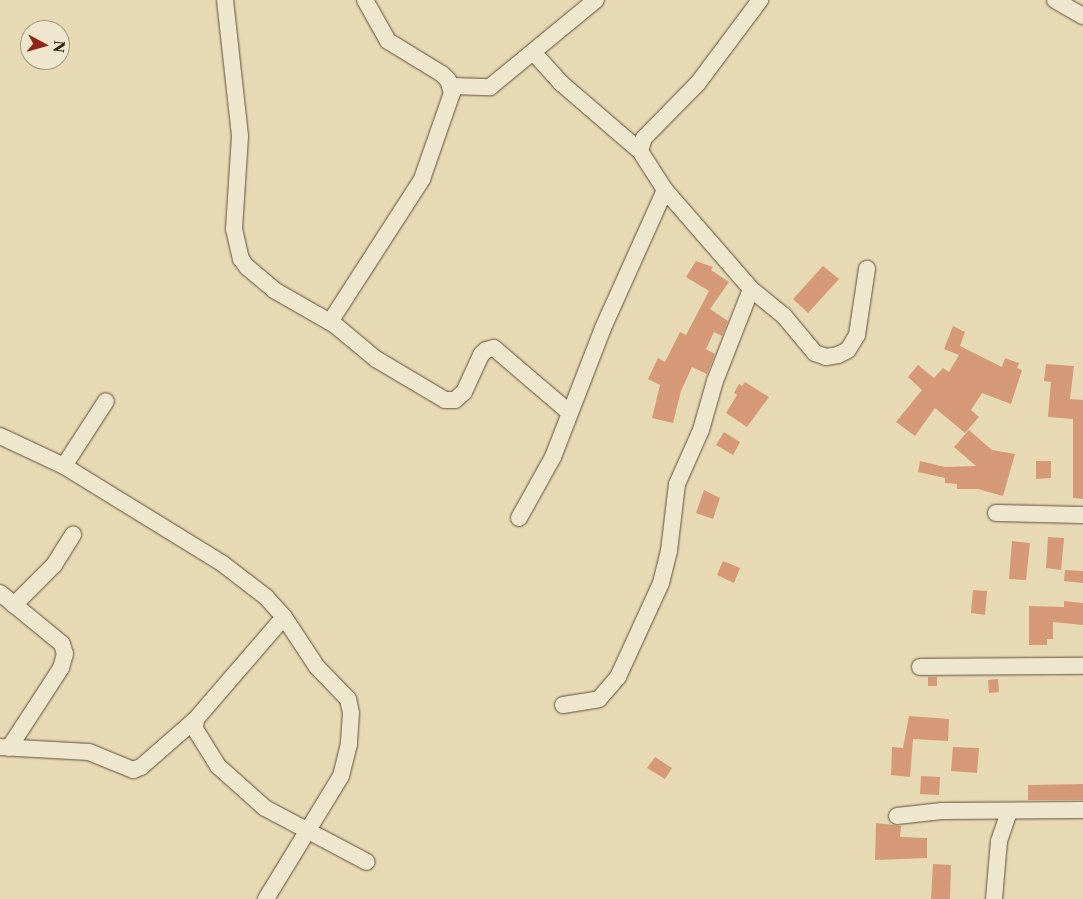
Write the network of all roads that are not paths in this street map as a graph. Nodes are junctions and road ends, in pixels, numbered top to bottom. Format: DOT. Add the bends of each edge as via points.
graph roads {
  1 [pos="225,0"];
  2 [pos="365,0"];
  3 [pos="596,0"];
  4 [pos="760,0"];
  5 [pos="1055,0"];
  6 [pos="1083,16"];
  7 [pos="533,52"];
  8 [pos="452,86"];
  9 [pos="640,151"];
  10 [pos="665,190"];
  11 [pos="867,269"];
  12 [pos="751,289"];
  13 [pos="330,322"];
  14 [pos="106,401"];
  15 [pos="569,412"];
  16 [pos="0,436"];
  17 [pos="64,466"];
  18 [pos="996,513"];
  19 [pos="1083,515"];
  20 [pos="518,518"];
  21 [pos="73,534"];
  22 [pos="0,593"];
  23 [pos="14,605"];
  24 [pos="284,617"];
  25 [pos="1083,666"];
  26 [pos="920,667"];
  27 [pos="562,705"];
  28 [pos="196,719"];
  29 [pos="5,748"];
  30 [pos="1083,810"];
  31 [pos="1009,812"];
  32 [pos="897,816"];
  33 [pos="308,832"];
  34 [pos="367,862"];
  35 [pos="266,899"];
  36 [pos="994,899"];
  1 -- 13 [label="street" via="240,136 233,211 236,245 248,267 274,290"];
  2 -- 8 [label="street" via="388,41 442,74"];
  3 -- 7 [label="street"];
  4 -- 9 [label="street" via="698,83 644,138"];
  5 -- 6 [label="street"];
  7 -- 8 [label="street" via="490,87"];
  7 -- 9 [label="street" via="561,82"];
  8 -- 13 [label="street" via="450,105 422,179"];
  9 -- 10 [label="street"];
  10 -- 12 [label="street"];
  10 -- 15 [label="street"];
  11 -- 12 [label="street" via="858,335 848,350 826,358 816,353 784,316"];
  12 -- 27 [label="street" via="715,381 702,430 677,484 669,551 661,583 618,678 599,699"];
  13 -- 15 [label="street" via="376,359 450,401 464,392 481,355 494,348"];
  14 -- 17 [label="street"];
  15 -- 20 [label="street" via="553,457"];
  16 -- 17 [label="street"];
  17 -- 24 [label="street" via="223,564 266,597"];
  18 -- 19 [label="street"];
  21 -- 23 [label="street" via="54,565"];
  22 -- 23 [label="street"];
  23 -- 29 [label="street" via="62,644 65,654 61,668"];
  24 -- 28 [label="street"];
  24 -- 33 [label="street" via="317,667 351,705 349,744 341,776"];
  25 -- 26 [label="street"];
  28 -- 29 [label="street" via="142,767 133,770 89,752"];
  28 -- 33 [label="street" via="195,729 201,743 235,783 266,808"];
  30 -- 31 [label="street"];
  31 -- 32 [label="street" via="942,811"];
  31 -- 36 [label="street" via="999,841"];
  33 -- 34 [label="street"];
  33 -- 35 [label="street"];
}
